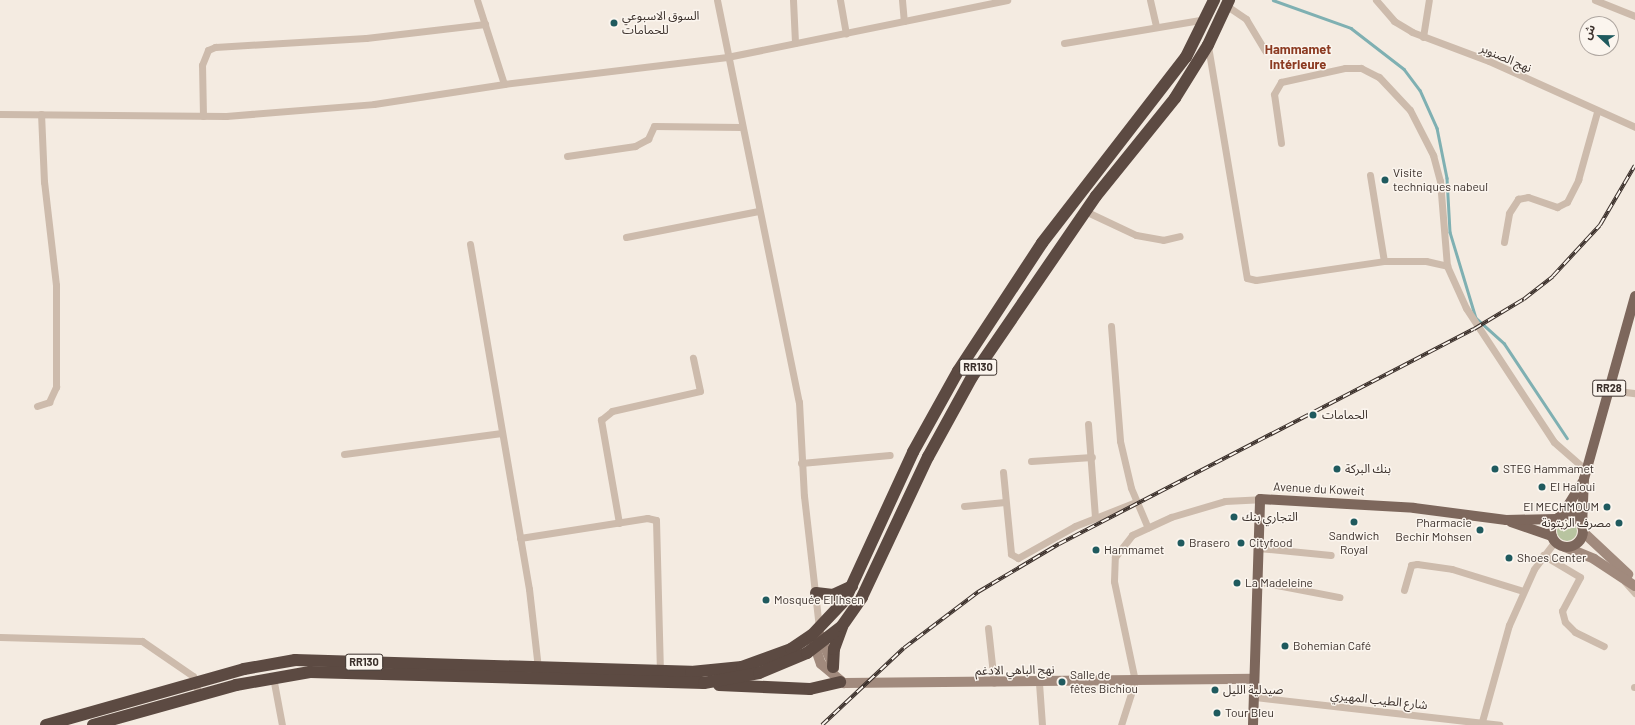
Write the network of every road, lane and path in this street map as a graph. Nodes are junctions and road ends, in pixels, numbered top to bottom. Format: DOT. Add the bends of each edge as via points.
graph roads {
  1 [pos="477,0"];
  2 [pos="716,0"];
  3 [pos="793,0"];
  4 [pos="840,0"];
  5 [pos="902,0"];
  6 [pos="1007,0"];
  7 [pos="1150,0"];
  8 [pos="1214,0"];
  9 [pos="1376,0"];
  10 [pos="1429,0"];
  11 [pos="1595,0"];
  12 [pos="1228,3"];
  13 [pos="1635,16"];
  14 [pos="1206,19"];
  15 [pos="904,21"];
  16 [pos="485,24"];
  17 [pos="1156,26"];
  18 [pos="846,33"];
  19 [pos="1422,38"];
  20 [pos="795,43"];
  21 [pos="1064,43"];
  22 [pos="1208,45"];
  23 [pos="1265,51"];
  24 [pos="727,57"];
  25 [pos="504,84"];
  26 [pos="1597,112"];
  27 [pos="0,114"];
  28 [pos="41,114"];
  29 [pos="203,116"];
  30 [pos="741,127"];
  31 [pos="1635,127"];
  32 [pos="1281,143"];
  33 [pos="567,156"];
  34 [pos="1370,175"];
  35 [pos="758,211"];
  36 [pos="1085,211"];
  37 [pos="1180,236"];
  38 [pos="626,237"];
  39 [pos="1504,242"];
  40 [pos="470,244"];
  41 [pos="1384,261"];
  42 [pos="1447,266"];
  43 [pos="1635,296"];
  44 [pos="1111,326"];
  45 [pos="693,358"];
  46 [pos="1609,390"];
  47 [pos="1635,393"];
  48 [pos="37,406"];
  49 [pos="1088,424"];
  50 [pos="502,433"];
  51 [pos="344,454"];
  52 [pos="890,455"];
  53 [pos="1092,457"];
  54 [pos="1031,461"];
  55 [pos="801,463"];
  56 [pos="1003,472"];
  57 [pos="1585,475"];
  58 [pos="1260,498"];
  59 [pos="1005,502"];
  60 [pos="1136,502"];
  61 [pos="964,506"];
  62 [pos="1559,517"];
  63 [pos="1095,518"];
  64 [pos="1506,520"];
  65 [pos="618,523"];
  66 [pos="1148,528"];
  67 [pos="1583,529"];
  68 [pos="520,538"];
  69 [pos="1553,538"];
  70 [pos="1565,547"];
  71 [pos="1258,548"];
  72 [pos="1331,555"];
  73 [pos="1543,555"];
  74 [pos="1624,578"];
  75 [pos="1635,578"];
  76 [pos="1256,581"];
  77 [pos="853,586"];
  78 [pos="1635,586"];
  79 [pos="1404,590"];
  80 [pos="1523,591"];
  81 [pos="816,593"];
  82 [pos="1635,593"];
  83 [pos="1339,597"];
  84 [pos="842,626"];
  85 [pos="988,628"];
  86 [pos="0,637"];
  87 [pos="817,639"];
  88 [pos="1604,646"];
  89 [pos="833,667"];
  90 [pos="538,668"];
  91 [pos="660,671"];
  92 [pos="274,677"];
  93 [pos="1254,679"];
  94 [pos="1135,681"];
  95 [pos="704,683"];
  96 [pos="844,683"];
  97 [pos="1039,683"];
  98 [pos="994,684"];
  99 [pos="198,689"];
  100 [pos="1255,698"];
  101 [pos="1482,723"];
  102 [pos="46,725"];
  103 [pos="93,725"];
  104 [pos="282,725"];
  105 [pos="1042,725"];
  106 [pos="1121,725"];
  107 [pos="1252,725"];
  108 [pos="1499,725"];
  1 -- 16 [label="street"];
  2 -- 24 [label="street"];
  3 -- 20 [label="street"];
  4 -- 18 [label="street"];
  5 -- 15 [label="street"];
  6 -- 15 [label="street"];
  7 -- 17 [label="street"];
  8 -- 14 [label="highway, RR130"];
  9 -- 19 [label="street, نهج الصنوبر" via="1394,20"];
  10 -- 19 [label="street"];
  11 -- 13 [label="street"];
  12 -- 22 [label="highway, RR130"];
  12 -- 23 [label="street" via="1246,20"];
  14 -- 17 [label="street"];
  14 -- 77 [label="highway, RR130" via="1163,90 1042,243 958,372 885,508"];
  15 -- 18 [label="street"];
  16 -- 25 [label="street"];
  16 -- 29 [label="street" via="366,38 215,47 208,50 202,65"];
  17 -- 21 [label="street"];
  18 -- 20 [label="street"];
  19 -- 26 [label="street, نهج الصنوبر" via="1489,61"];
  20 -- 24 [label="street"];
  22 -- 36 [label="highway, RR130" via="1175,98"];
  22 -- 41 [label="street" via="1247,278 1256,280"];
  24 -- 25 [label="street"];
  24 -- 30 [label="street"];
  25 -- 29 [label="street" via="374,104"];
  26 -- 31 [label="street, نهج الصنوبر"];
  26 -- 39 [label="street" via="1578,180 1567,202 1557,207 1528,197 1518,199 1509,213"];
  27 -- 28 [label="street"];
  28 -- 29 [label="street"];
  28 -- 48 [label="street" via="44,182 56,285 56,387 50,402"];
  30 -- 33 [label="street" via="654,126 648,138 635,146"];
  30 -- 35 [label="street"];
  32 -- 42 [label="street" via="1274,94 1281,82 1354,67 1379,78 1410,110 1433,155 1440,181"];
  34 -- 41 [label="street"];
  35 -- 38 [label="street"];
  35 -- 55 [label="street" via="799,402"];
  36 -- 37 [label="street" via="1136,235 1163,240"];
  36 -- 84 [label="highway, RR130" via="972,377 928,457 862,597"];
  40 -- 50 [label="street"];
  41 -- 42 [label="street" via="1426,261"];
  42 -- 57 [label="street" via="1483,337 1499,355 1545,428"];
  43 -- 46 [label="main road, RR28"];
  44 -- 60 [label="street" via="1120,441"];
  45 -- 65 [label="street" via="700,391 612,410 601,420"];
  46 -- 47 [label="street"];
  46 -- 57 [label="main road, RR28"];
  49 -- 53 [label="street"];
  50 -- 51 [label="street"];
  50 -- 68 [label="street"];
  52 -- 55 [label="street"];
  53 -- 54 [label="street"];
  53 -- 63 [label="street"];
  55 -- 81 [label="street"];
  56 -- 59 [label="street"];
  57 -- 62 [label="main road, RR28"];
  57 -- 67 [label="main road, RR28"];
  58 -- 64 [label="main road, Avenue du Koweit" via="1414,508"];
  58 -- 66 [label="street" via="1199,508"];
  58 -- 71 [label="main road, Avenue du Koweit"];
  59 -- 61 [label="street"];
  59 -- 63 [label="street" via="1011,554 1018,558"];
  60 -- 63 [label="street"];
  60 -- 66 [label="street"];
  62 -- 64 [label="main road"];
  62 -- 67 [label="main road" via="1575,516"];
  62 -- 69 [label="main road, RR28"];
  64 -- 69 [label="main road"];
  65 -- 68 [label="street"];
  65 -- 91 [label="street" via="651,517 657,523"];
  66 -- 94 [label="street" via="1122,545 1113,570"];
  67 -- 70 [label="main road" via="1577,543"];
  67 -- 75 [label="main road"];
  68 -- 90 [label="street"];
  69 -- 70 [label="main road"];
  69 -- 73 [label="street"];
  70 -- 74 [label="main road"];
  71 -- 72 [label="street"];
  71 -- 76 [label="main road, Avenue du Koweit"];
  73 -- 80 [label="street"];
  73 -- 88 [label="street" via="1580,577 1562,611 1564,622 1575,632"];
  74 -- 78 [label="main road"];
  74 -- 82 [label="street"];
  76 -- 83 [label="street"];
  76 -- 93 [label="main road, Avenue du Koweit"];
  77 -- 81 [label="highway" via="832,595"];
  77 -- 87 [label="highway, RR130"];
  79 -- 80 [label="street" via="1411,565 1417,564 1452,569"];
  80 -- 101 [label="street" via="1509,625"];
  81 -- 87 [label="street"];
  84 -- 87 [label="highway, RR130"];
  84 -- 89 [label="highway" via="834,649"];
  85 -- 98 [label="street"];
  86 -- 99 [label="street" via="135,639 178,664"];
  87 -- 89 [label="main road"];
  87 -- 91 [label="highway, RR130" via="772,658 742,667"];
  87 -- 95 [label="highway, RR130" via="778,667"];
  87 -- 96 [label="main road" via="821,664"];
  89 -- 96 [label="main road"];
  90 -- 91 [label="highway, RR130"];
  90 -- 99 [label="highway, RR130" via="295,660 244,669"];
  92 -- 95 [label="highway, RR130" via="310,672"];
  92 -- 99 [label="highway, RR130"];
  92 -- 104 [label="street"];
  93 -- 94 [label="main road, نهج الباهي الادغم"];
  93 -- 100 [label="main road, Avenue du Koweit"];
  94 -- 97 [label="main road, نهج الباهي الادغم"];
  94 -- 106 [label="street"];
  95 -- 96 [label="highway" via="810,689"];
  96 -- 98 [label="main road, نهج الباهي الادغم"];
  97 -- 98 [label="main road, نهج الباهي الادغم"];
  97 -- 105 [label="street"];
  99 -- 102 [label="highway, RR130"];
  99 -- 103 [label="highway, RR130"];
  100 -- 101 [label="street, شارع الطيب المهيري"];
  100 -- 107 [label="main road, Avenue du Koweit"];
  101 -- 108 [label="street, شارع الطيب المهيري"];
}
